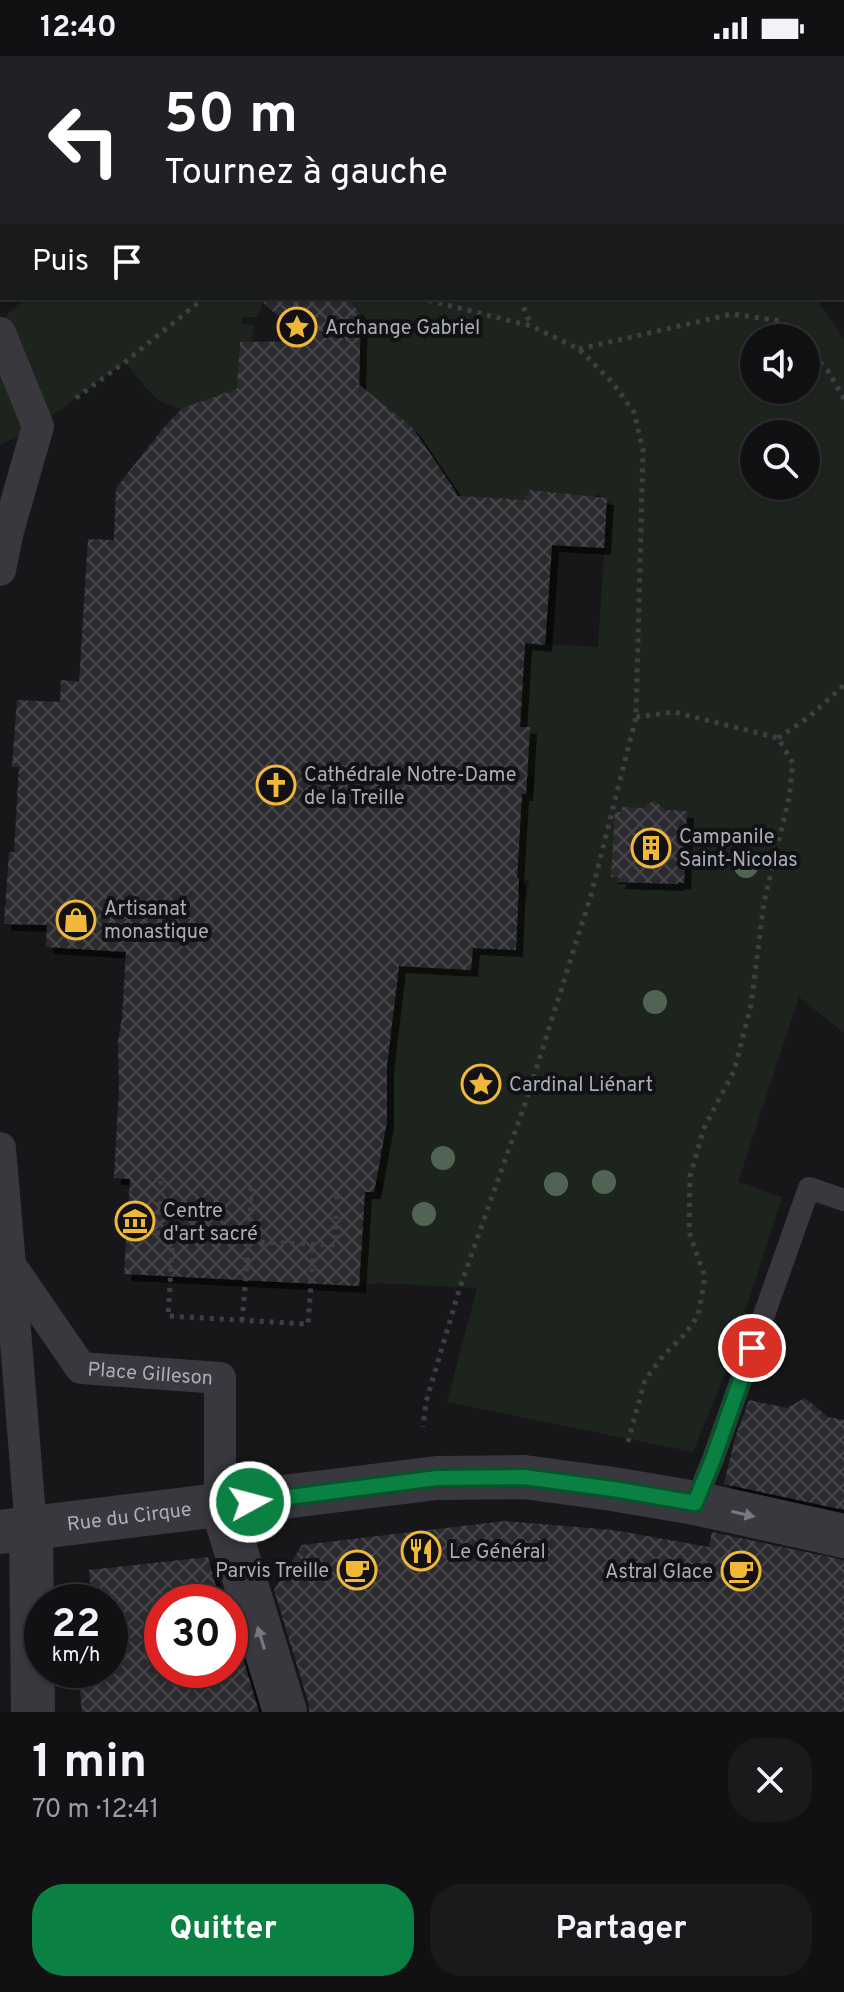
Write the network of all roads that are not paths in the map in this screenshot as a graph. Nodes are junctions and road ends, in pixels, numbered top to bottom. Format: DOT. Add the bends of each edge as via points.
graph roads {
  1 [pos="0,333"];
  2 [pos="0,570"];
  3 [pos="0,1148"];
  4 [pos="844,1200"];
  5 [pos="10,1265"];
  6 [pos="695,1503"];
  7 [pos="222,1505"];
  8 [pos="16,1530"];
  9 [pos="844,1536"];
  10 [pos="33,1712"];
  11 [pos="285,1712"];
  1 -- 2 [label="street" via="38,426"];
  3 -- 5 [label="street, Place Gilleson"];
  4 -- 6 [label="lane" via="809,1188"];
  5 -- 7 [label="street, Place Gilleson" via="81,1368 220,1378"];
  5 -- 8 [label="street, Place Gilleson"];
  6 -- 7 [label="street, Rue du Cirque" via="524,1477 437,1478"];
  6 -- 9 [label="street, Rue du Cirque, one-way"];
  7 -- 8 [label="street, Rue du Cirque"];
  11 -- 7 [label="street, one-way"];
  8 -- 10 [label="street"];
}
